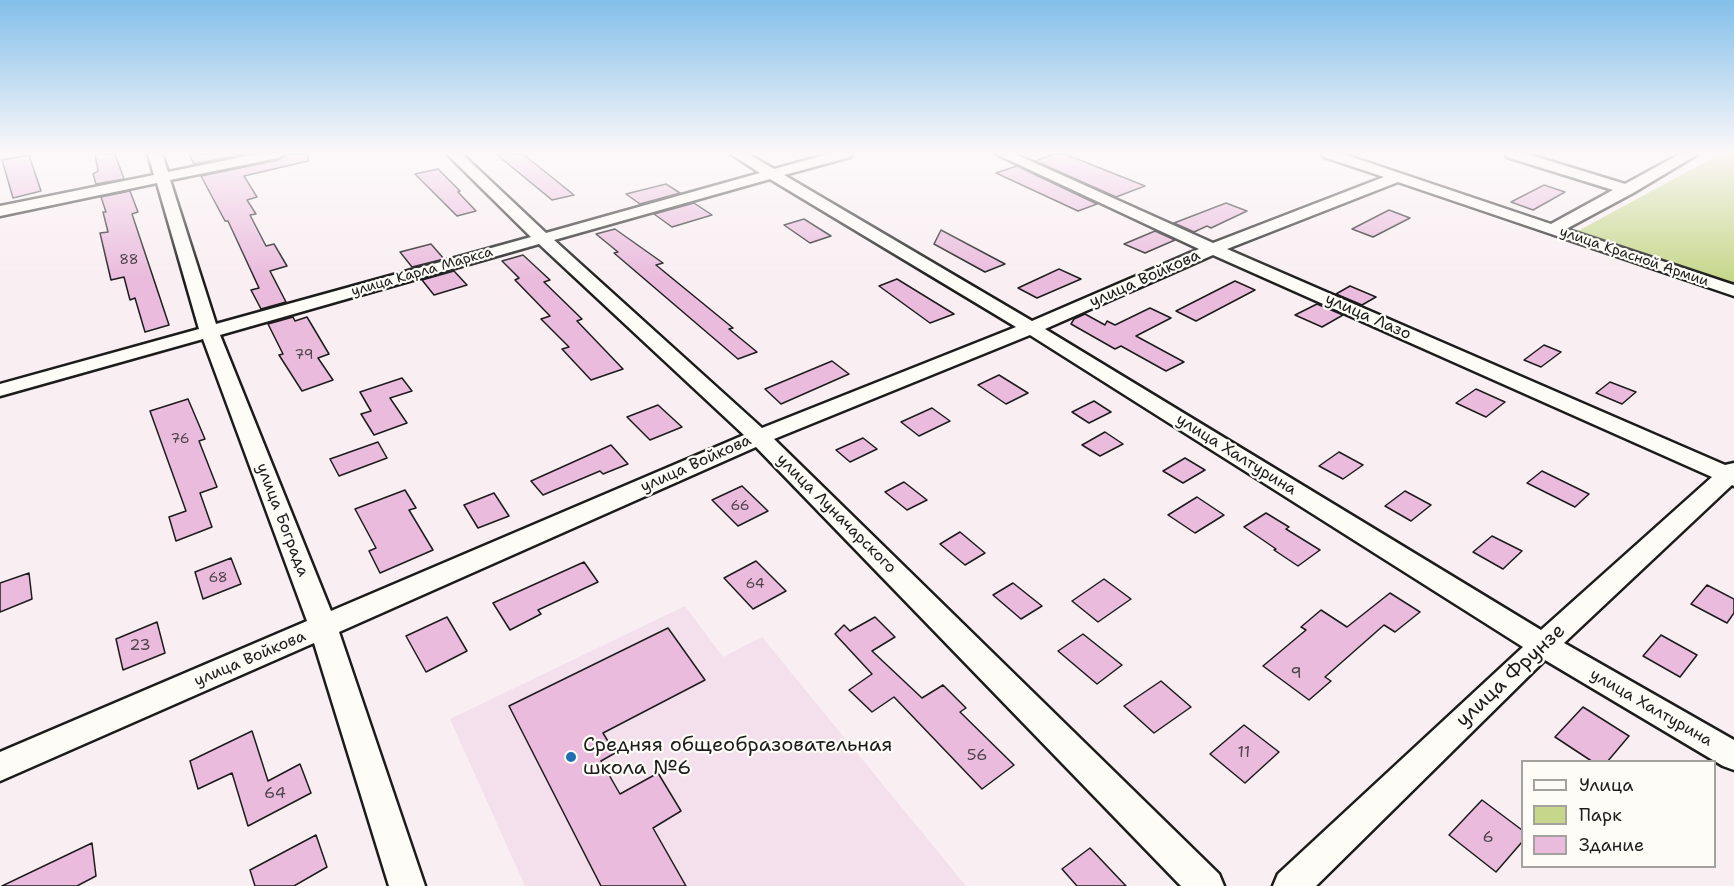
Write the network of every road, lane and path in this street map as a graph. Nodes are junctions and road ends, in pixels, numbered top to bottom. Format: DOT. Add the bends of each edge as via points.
graph roads {
  1 [pos="77,195"];
  2 [pos="168,195"];
  3 [pos="497,195"];
  4 [pos="695,195"];
  5 [pos="807,195"];
  6 [pos="1094,195"];
  7 [pos="1351,195"];
  8 [pos="1451,195"];
  9 [pos="1618,195"];
  10 [pos="0,211"];
  11 [pos="1552,230"];
  12 [pos="542,238"];
  13 [pos="1213,249"];
  14 [pos="1734,291"];
  15 [pos="1031,328"];
  16 [pos="209,331"];
  17 [pos="0,390"];
  18 [pos="759,437"];
  19 [pos="1732,474"];
  20 [pos="323,627"];
  21 [pos="1543,645"];
  22 [pos="1734,756"];
  23 [pos="0,767"];
  24 [pos="407,886"];
  25 [pos="1206,886"];
  26 [pos="1291,886"];
  1 -- 10 [label="street"];
  2 -- 16 [label="street, улица Бограда"];
  3 -- 12 [label="street, улица Луначарского"];
  4 -- 12 [label="street, улица Карла Маркса"];
  5 -- 15 [label="street, улица Халтурина"];
  6 -- 13 [label="street, улица Лазо"];
  7 -- 13 [label="street, улица Войкова"];
  8 -- 11 [label="street, улица Красной Армии"];
  9 -- 11 [label="street"];
  11 -- 14 [label="street, улица Красной Армии"];
  12 -- 16 [label="street, улица Карла Маркса"];
  12 -- 18 [label="street, улица Луначарского"];
  13 -- 15 [label="street, улица Войкова"];
  13 -- 19 [label="street, улица Лазо"];
  15 -- 18 [label="street, улица Войкова"];
  15 -- 21 [label="street, улица Халтурина"];
  16 -- 17 [label="street, улица Карла Маркса"];
  16 -- 20 [label="street, улица Бограда"];
  18 -- 20 [label="street, улица Войкова"];
  18 -- 25 [label="street, улица Луначарского"];
  19 -- 21 [label="street, улица Фрунзе"];
  20 -- 23 [label="street, улица Войкова"];
  20 -- 24 [label="street, улица Бограда"];
  21 -- 22 [label="street, улица Халтурина"];
  21 -- 26 [label="street, улица Фрунзе"];
}
